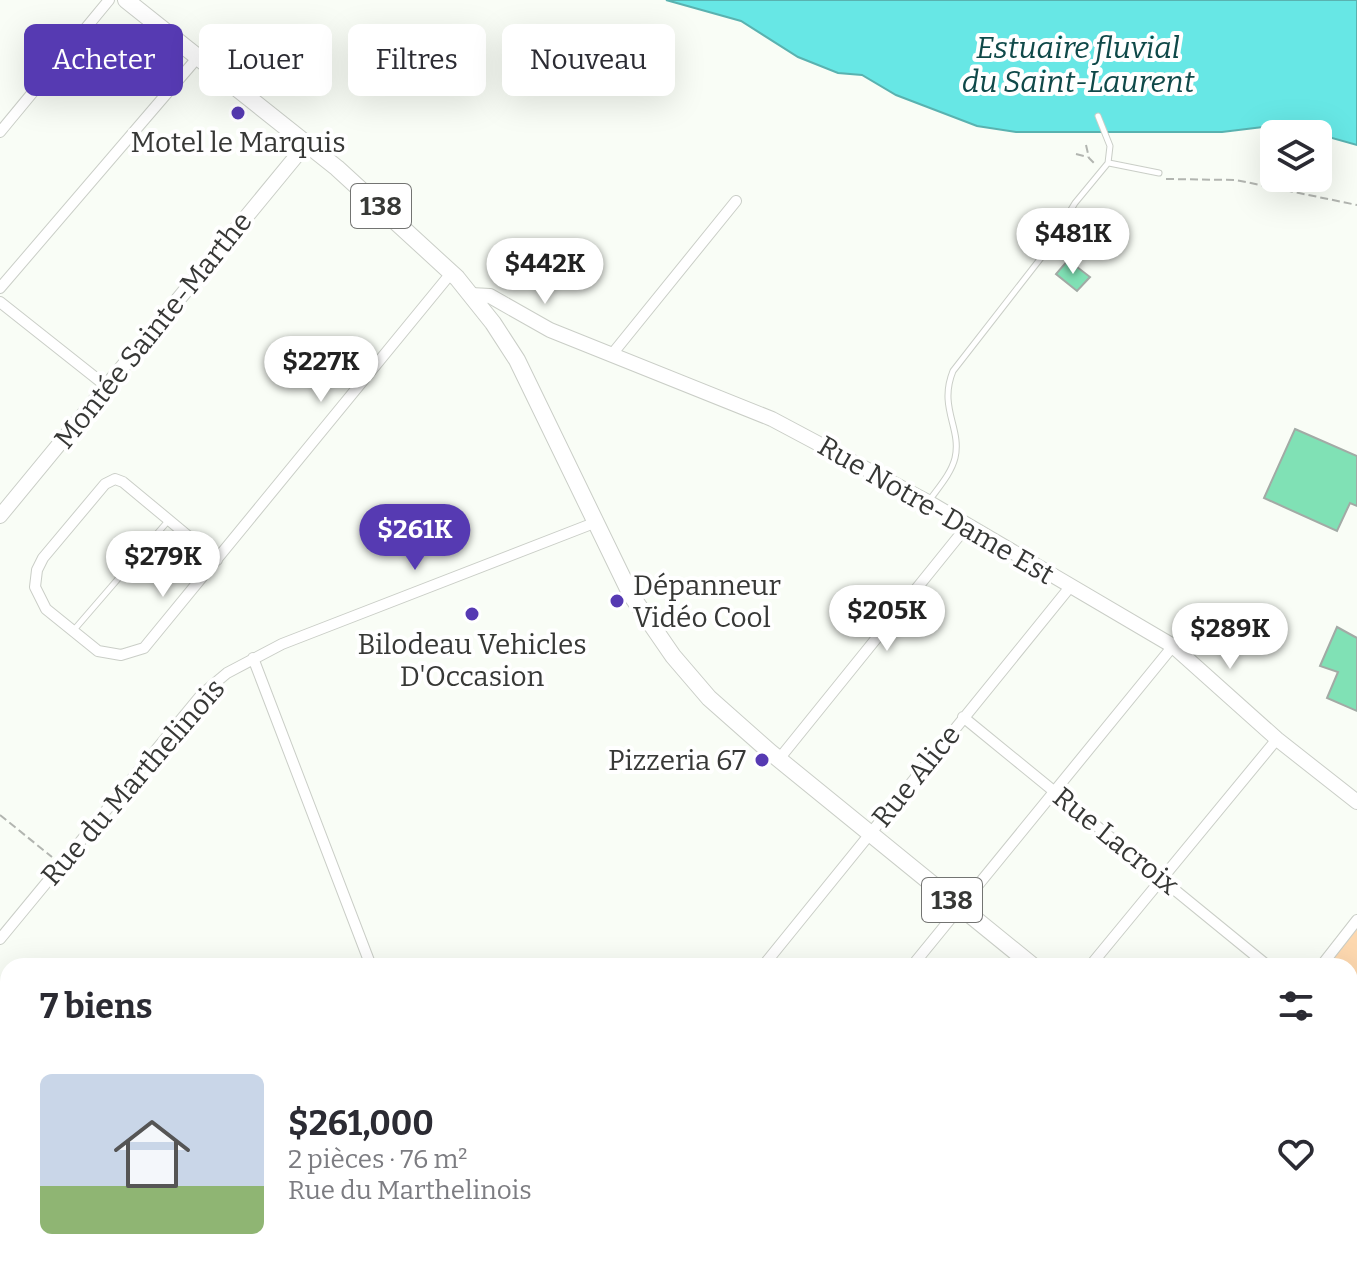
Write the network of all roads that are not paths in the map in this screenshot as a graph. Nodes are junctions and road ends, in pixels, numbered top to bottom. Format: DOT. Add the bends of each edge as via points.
graph roads {
  1 [pos="109,0"];
  2 [pos="126,0"];
  3 [pos="198,57"];
  4 [pos="1098,116"];
  5 [pos="0,132"];
  6 [pos="307,143"];
  7 [pos="1108,163"];
  8 [pos="1157,173"];
  9 [pos="736,201"];
  10 [pos="452,272"];
  11 [pos="0,288"];
  12 [pos="471,295"];
  13 [pos="0,302"];
  14 [pos="613,353"];
  15 [pos="106,386"];
  16 [pos="928,502"];
  17 [pos="0,516"];
  18 [pos="169,520"];
  19 [pos="594,523"];
  20 [pos="967,526"];
  21 [pos="217,560"];
  22 [pos="1070,587"];
  23 [pos="72,632"];
  24 [pos="1173,646"];
  25 [pos="253,658"];
  26 [pos="963,717"];
  27 [pos="1277,739"];
  28 [pos="779,759"];
  29 [pos="1054,790"];
  30 [pos="1357,802"];
  31 [pos="870,833"];
  32 [pos="1163,880"];
  33 [pos="960,906"];
  34 [pos="1357,920"];
  35 [pos="0,939"];
  36 [pos="368,958"];
  37 [pos="769,958"];
  38 [pos="918,958"];
  39 [pos="1023,958"];
  40 [pos="1097,958"];
  41 [pos="1258,958"];
  42 [pos="1327,958"];
  1 -- 5 [label="street"];
  2 -- 3 [label="main road, 138"];
  3 -- 6 [label="main road, 138"];
  3 -- 11 [label="street"];
  4 -- 7 [label="lane" via="1110,146"];
  6 -- 10 [label="main road, 138"];
  6 -- 15 [label="street, Montée Sainte-Marthe"];
  7 -- 8 [label="lane"];
  7 -- 16 [label="lane" via="955,366 947,404 956,454"];
  9 -- 14 [label="street"];
  10 -- 12 [label="main road, 138"];
  10 -- 21 [label="street"];
  12 -- 14 [label="street, Rue Notre-Dame Est" via="490,296 542,326"];
  12 -- 19 [label="main road, 138" via="517,360"];
  13 -- 15 [label="street"];
  14 -- 16 [label="street, Rue Notre-Dame Est" via="772,419"];
  15 -- 17 [label="street, Montée Sainte-Marthe"];
  16 -- 20 [label="street, Rue Notre-Dame Est"];
  18 -- 21 [label="street"];
  18 -- 23 [label="lane"];
  18 -- 23 [label="street" via="123,482 108,481 43,558 35,584 42,604"];
  19 -- 25 [label="street, Rue du Marthelinois"];
  19 -- 28 [label="main road, 138" via="627,589 673,656 721,709"];
  20 -- 22 [label="street, Rue Notre-Dame Est"];
  20 -- 28 [label="street"];
  21 -- 23 [label="street" via="137,652 98,651"];
  22 -- 24 [label="street, Rue Notre-Dame Est"];
  22 -- 26 [label="street, Rue Alice"];
  24 -- 27 [label="street, Rue Notre-Dame Est"];
  24 -- 29 [label="street"];
  25 -- 35 [label="street, Rue du Marthelinois" via="206,690"];
  25 -- 36 [label="street"];
  26 -- 29 [label="street, Rue Lacroix"];
  26 -- 31 [label="street, Rue Alice"];
  27 -- 30 [label="street, Rue Notre-Dame Est"];
  27 -- 32 [label="street"];
  28 -- 31 [label="main road, 138"];
  29 -- 32 [label="street, Rue Lacroix"];
  29 -- 33 [label="street"];
  31 -- 33 [label="main road, 138"];
  31 -- 37 [label="street, Rue Alice"];
  32 -- 40 [label="street"];
  32 -- 41 [label="street, Rue Lacroix"];
  33 -- 38 [label="street"];
  33 -- 39 [label="main road, 138"];
  34 -- 42 [label="street"];
}
